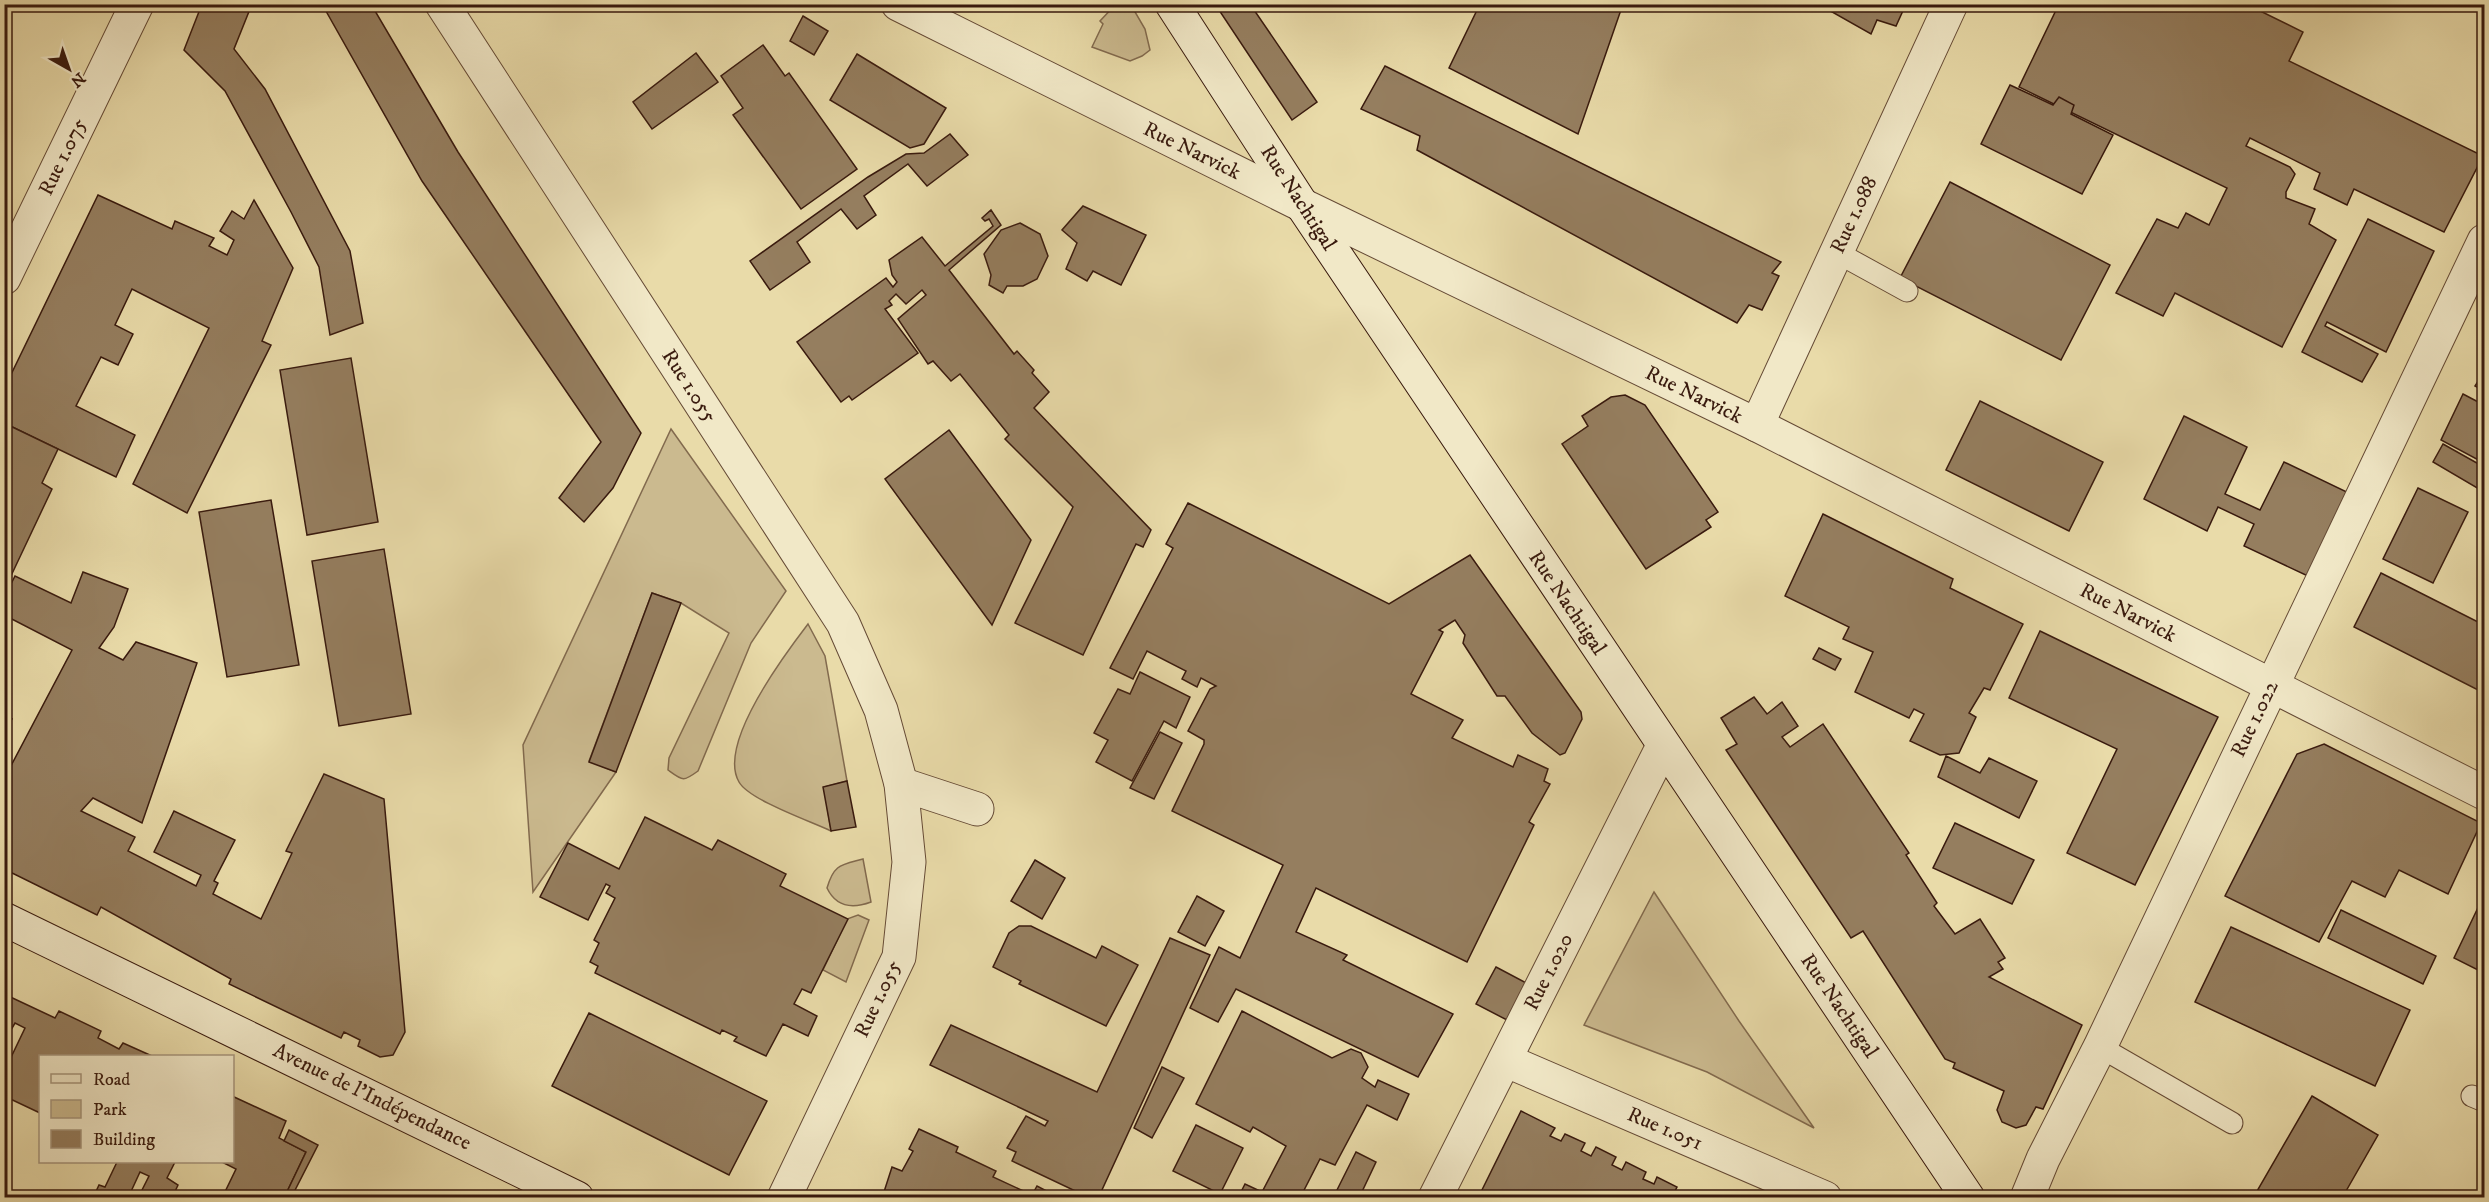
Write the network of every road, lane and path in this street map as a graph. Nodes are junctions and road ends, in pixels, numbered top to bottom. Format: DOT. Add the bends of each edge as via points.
graph roads {
  1 [pos="137,4"];
  2 [pos="442,4"];
  3 [pos="898,4"];
  4 [pos="1172,4"];
  5 [pos="1951,4"];
  6 [pos="1302,205"];
  7 [pos="2484,241"];
  8 [pos="1836,252"];
  9 [pos="4,278"];
  10 [pos="1907,291"];
  11 [pos="1757,425"];
  12 [pos="2271,685"];
  13 [pos="1663,746"];
  14 [pos="901,784"];
  15 [pos="2484,793"];
  16 [pos="977,809"];
  17 [pos="4,919"];
  18 [pos="2100,1047"];
  19 [pos="1505,1060"];
  20 [pos="2232,1123"];
  21 [pos="577,1197"];
  22 [pos="784,1197"];
  23 [pos="1435,1197"];
  24 [pos="1825,1197"];
  25 [pos="1968,1197"];
  26 [pos="2027,1197"];
  1 -- 9 [label="street, Rue 1.075"];
  2 -- 14 [label="street, Rue 1.055" via="843,623 881,710"];
  3 -- 6 [label="street, Rue Narvick"];
  4 -- 6 [label="street, Rue Nachtigal"];
  5 -- 8 [label="street, Rue 1.088"];
  6 -- 11 [label="street, Rue Narvick"];
  6 -- 13 [label="street, Rue Nachtigal"];
  7 -- 12 [label="street, Rue 1.022"];
  8 -- 10 [label="lane"];
  8 -- 11 [label="street, Rue 1.088"];
  11 -- 12 [label="street, Rue Narvick"];
  12 -- 15 [label="street, Rue Narvick"];
  12 -- 18 [label="street, Rue 1.022"];
  13 -- 19 [label="street, Rue 1.020"];
  13 -- 25 [label="street, Rue Nachtigal"];
  14 -- 16 [label="street"];
  14 -- 22 [label="street, Rue 1.055" via="909,862 899,957"];
  17 -- 21 [label="street, Avenue de l'Indépendance"];
  18 -- 20 [label="lane"];
  18 -- 26 [label="street, Rue 1.022"];
  19 -- 23 [label="street, Rue 1.020"];
  19 -- 24 [label="street, Rue 1.051"];
}
